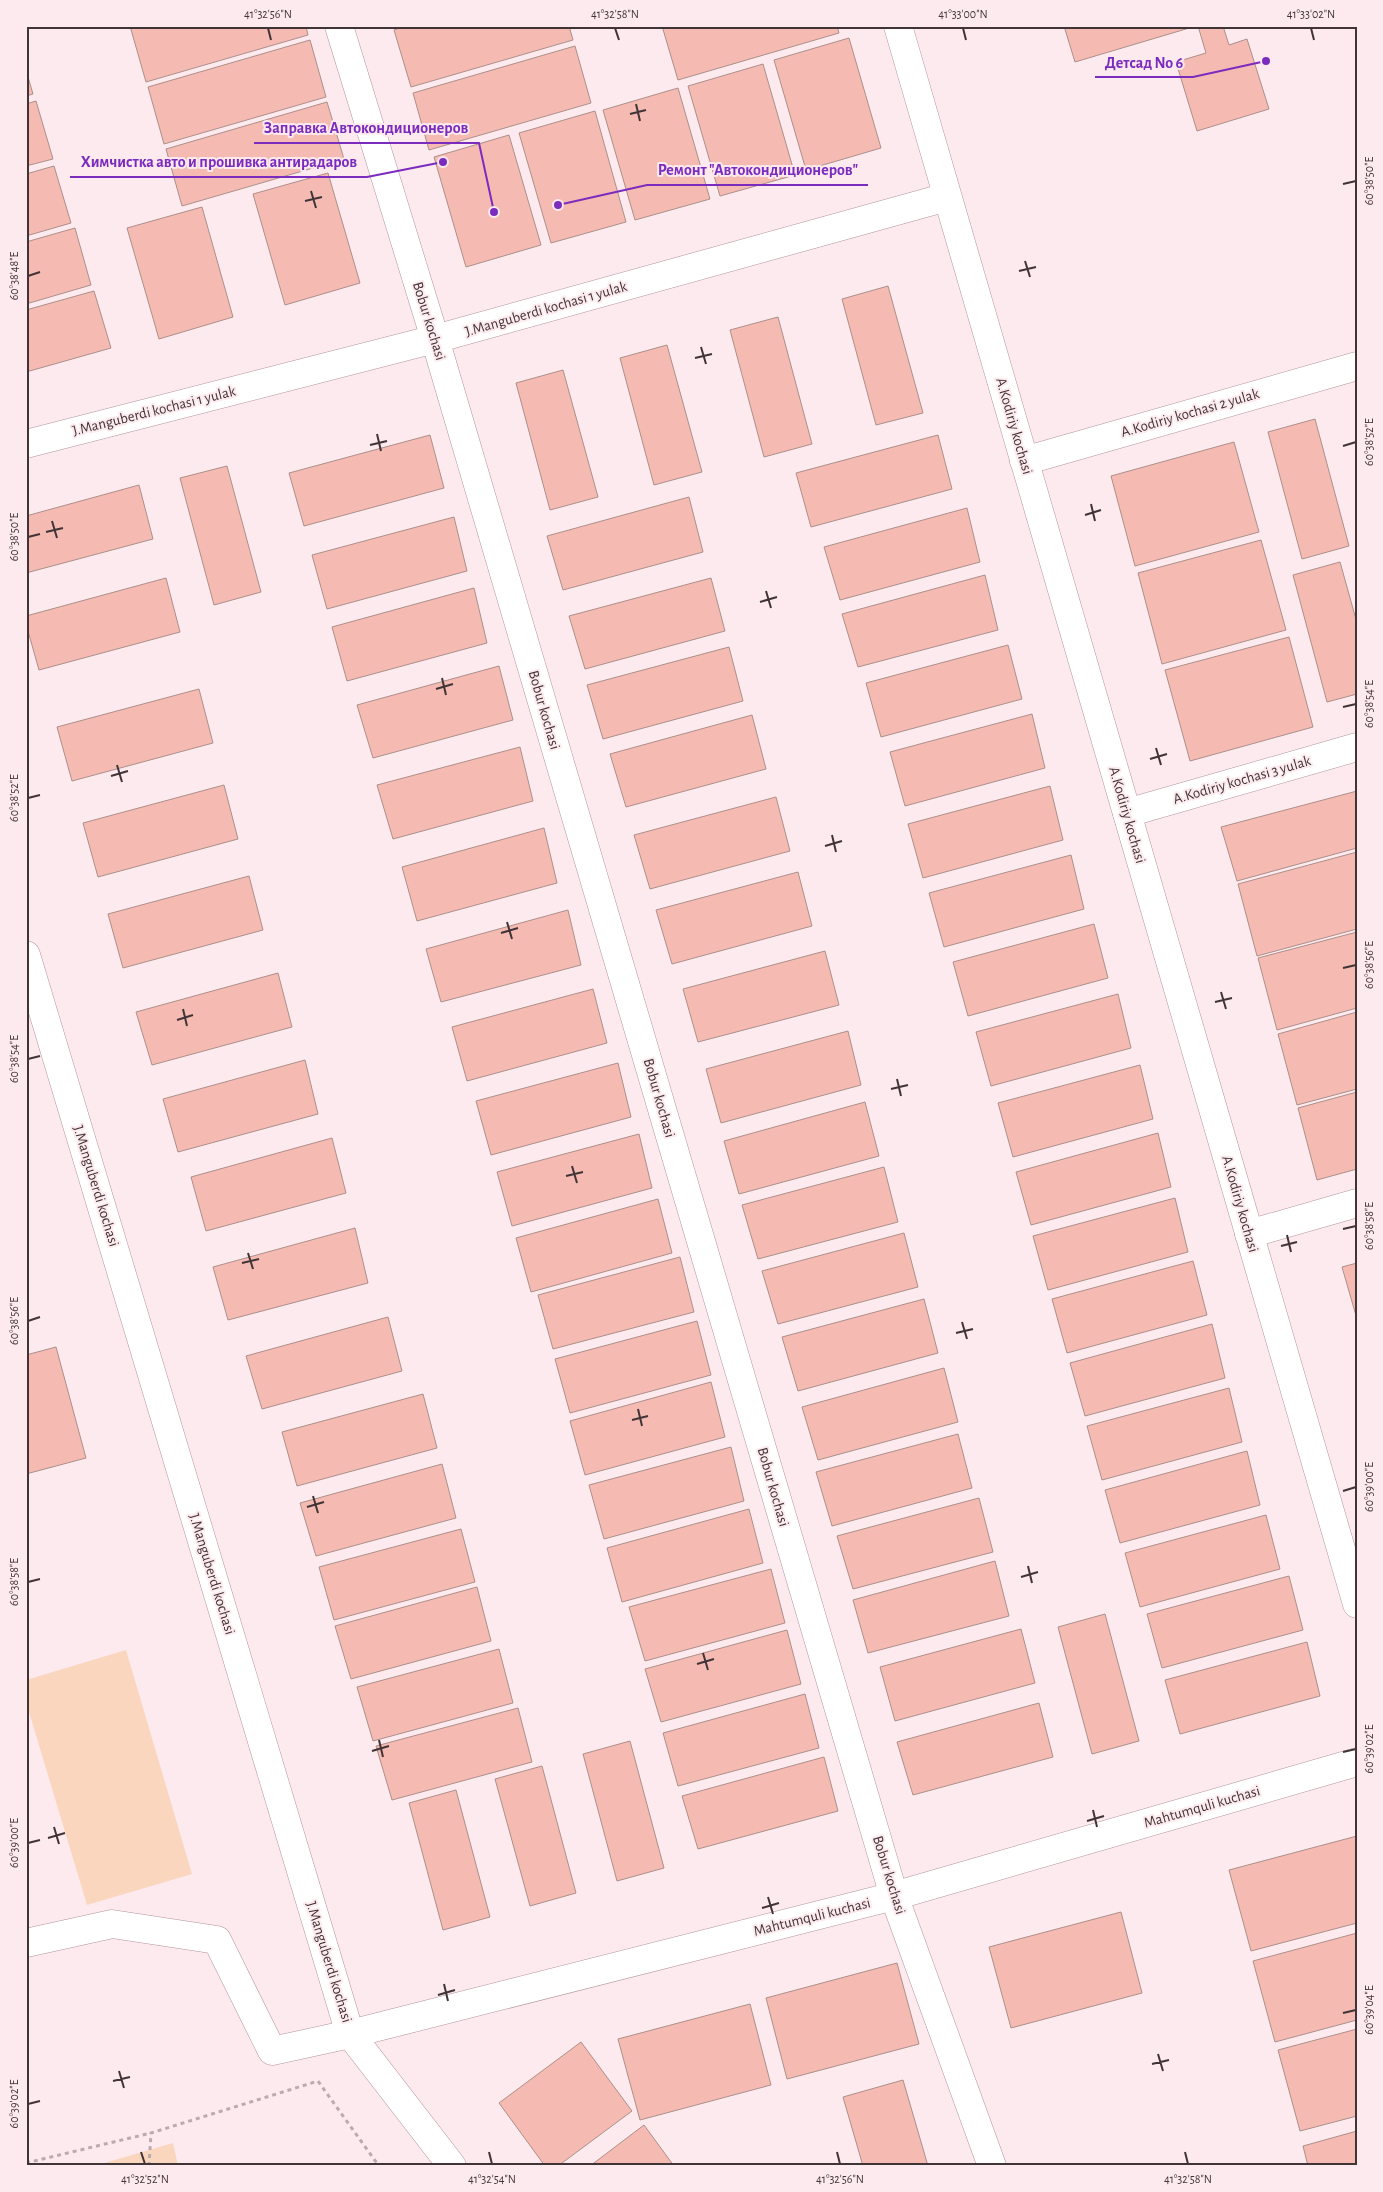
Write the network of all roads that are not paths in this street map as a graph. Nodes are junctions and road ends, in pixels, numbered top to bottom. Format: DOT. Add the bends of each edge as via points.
graph roads {
  1 [pos="339,26"];
  2 [pos="898,26"];
  3 [pos="947,197"];
  4 [pos="435,339"];
  5 [pos="1357,366"];
  6 [pos="26,444"];
  7 [pos="1024,461"];
  8 [pos="1357,747"];
  9 [pos="1127,813"];
  10 [pos="26,955"];
  11 [pos="1357,1204"];
  12 [pos="1249,1234"];
  13 [pos="1357,1604"];
  14 [pos="1357,1762"];
  15 [pos="894,1896"];
  16 [pos="26,1943"];
  17 [pos="350,2034"];
  18 [pos="452,2166"];
  19 [pos="992,2166"];
  1 -- 4 [label="street, Bobur kochasi"];
  2 -- 3 [label="street, A.Kodiriy kochasi"];
  3 -- 4 [label="street, J.Manguberdi kochasi 1 yulak"];
  3 -- 7 [label="street, A.Kodiriy kochasi"];
  4 -- 6 [label="street, J.Manguberdi kochasi 1 yulak"];
  4 -- 15 [label="street, Bobur kochasi"];
  5 -- 7 [label="street, A.Kodiriy kochasi 2 yulak"];
  7 -- 9 [label="street, A.Kodiriy kochasi"];
  8 -- 9 [label="street, A.Kodiriy kochasi 3 yulak"];
  9 -- 12 [label="street, A.Kodiriy kochasi"];
  10 -- 17 [label="street, J.Manguberdi kochasi"];
  11 -- 12 [label="street"];
  12 -- 13 [label="street, A.Kodiriy kochasi"];
  14 -- 15 [label="street, Mahtumquli kuchasi"];
  15 -- 17 [label="street, Mahtumquli kuchasi"];
  15 -- 19 [label="street, Bobur kochasi"];
  16 -- 17 [label="street, Mahtumquli kuchasi" via="112,1924 217,1940 272,2051"];
  17 -- 18 [label="street, J.Manguberdi kochasi"];
}
